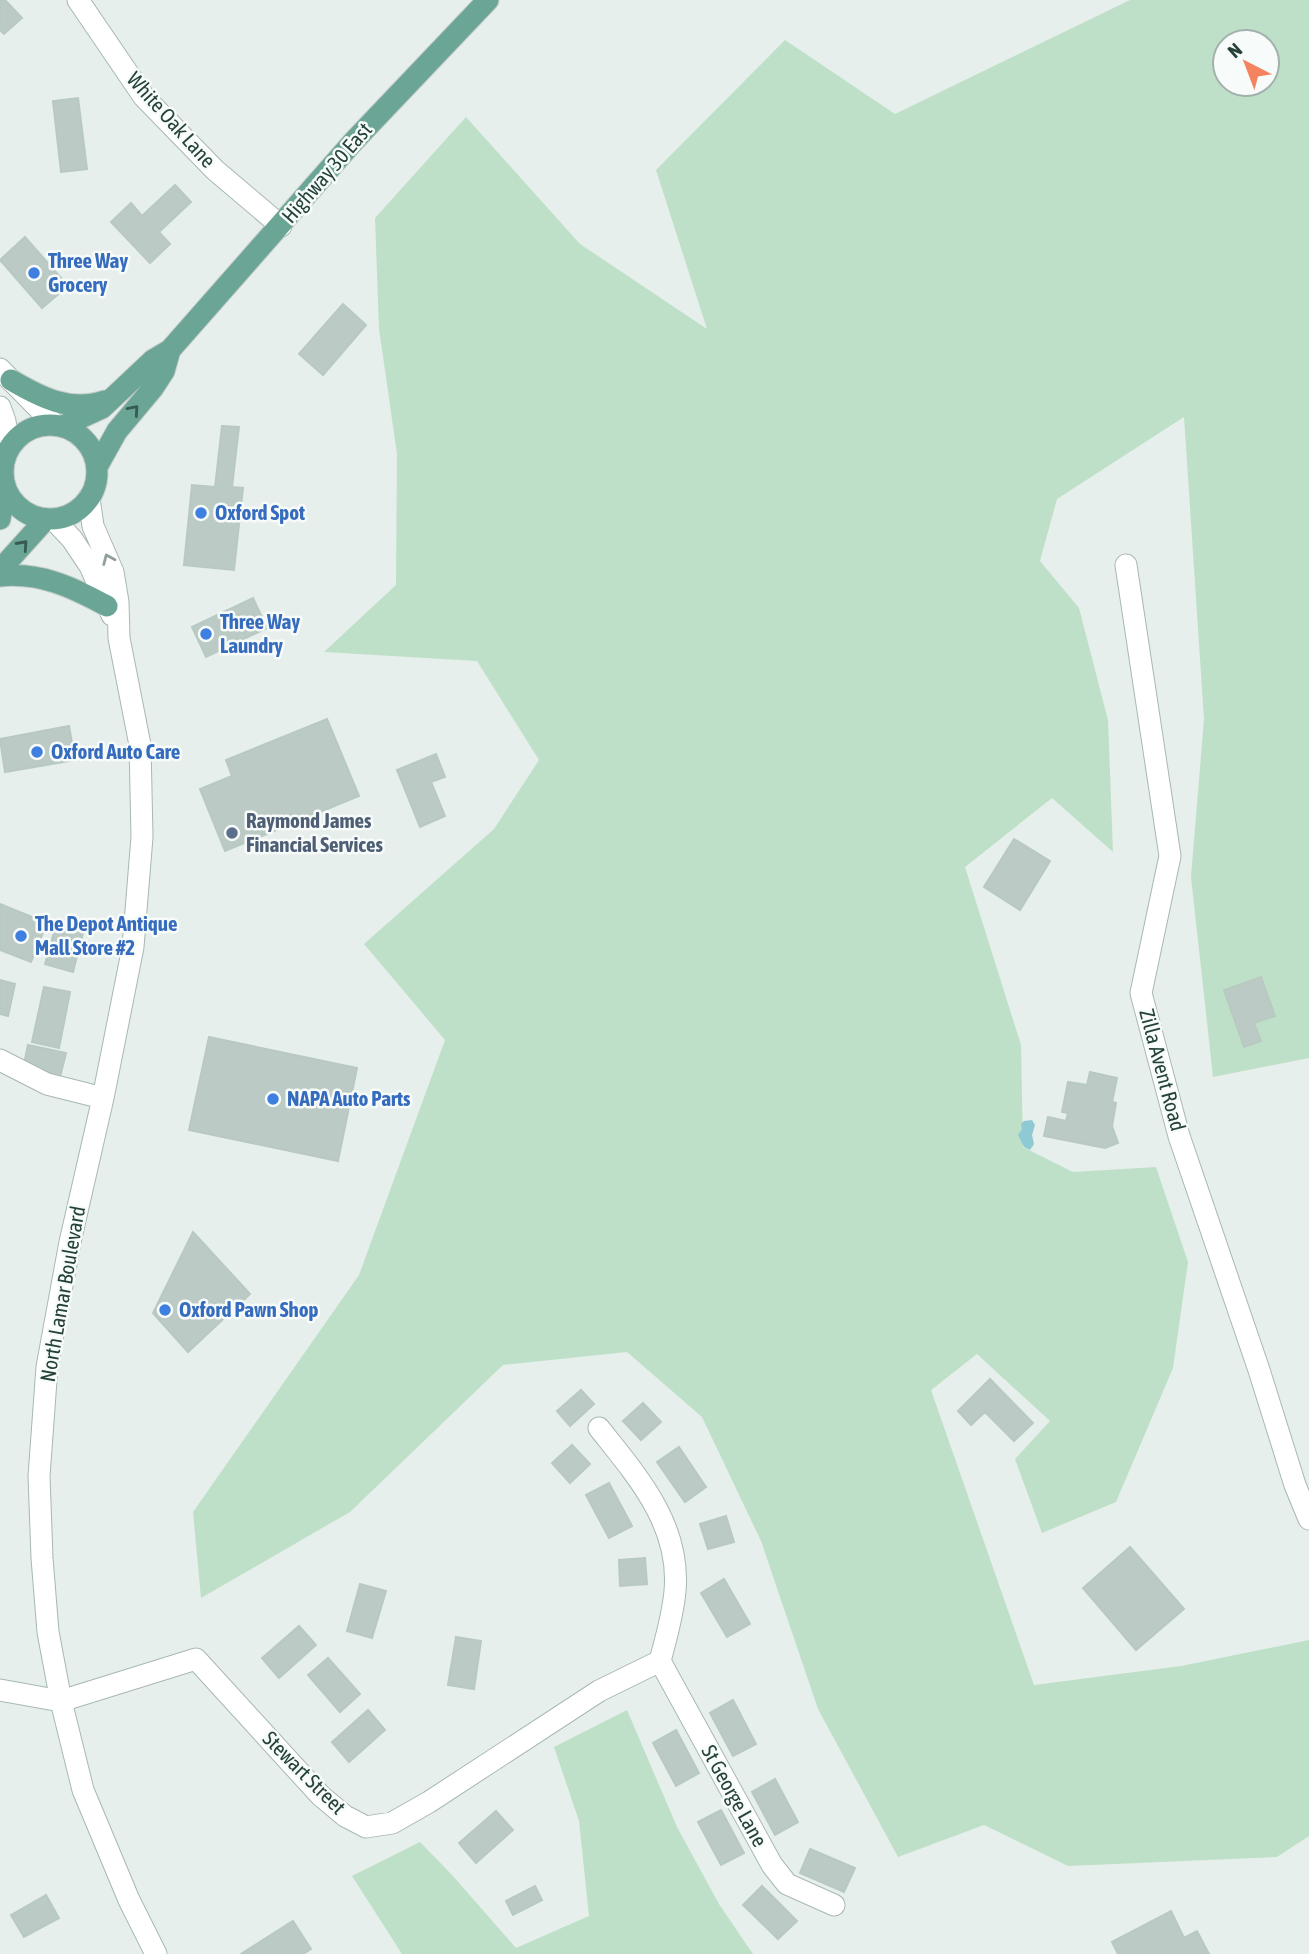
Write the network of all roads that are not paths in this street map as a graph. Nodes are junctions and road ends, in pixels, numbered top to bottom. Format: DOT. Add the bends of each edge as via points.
graph roads {
  1 [pos="78,0"];
  2 [pos="488,0"];
  3 [pos="281,226"];
  4 [pos="170,350"];
  5 [pos="5,375"];
  6 [pos="116,396"];
  7 [pos="0,407"];
  8 [pos="59,425"];
  9 [pos="9,447"];
  10 [pos="97,467"];
  11 [pos="5,489"];
  12 [pos="89,498"];
  13 [pos="0,519"];
  14 [pos="49,519"];
  15 [pos="1126,565"];
  16 [pos="0,570"];
  17 [pos="0,576"];
  18 [pos="112,614"];
  19 [pos="0,1060"];
  20 [pos="103,1098"];
  21 [pos="599,1428"];
  22 [pos="1309,1519"];
  23 [pos="660,1661"];
  24 [pos="0,1689"];
  25 [pos="61,1701"];
  26 [pos="834,1905"];
  27 [pos="156,1954"];
  1 -- 3 [label="street, White Oak Lane" via="144,96 215,170"];
  2 -- 3 [label="main road, Highway 30 East"];
  3 -- 4 [label="main road, Highway 30 East"];
  4 -- 6 [label="main road, Highway 30 East" via="153,359"];
  10 -- 4 [label="main road, Highway 30 East, one-way" via="117,431 164,371"];
  5 -- 6 [label="main road" via="59,404 89,405"];
  5 -- 8 [label="street"];
  6 -- 8 [label="main road, Highway 30 East" via="92,414"];
  7 -- 9 [label="street"];
  8 -- 9 [label="main road" via="44,424 24,432"];
  8 -- 10 [label="main road" via="86,441"];
  9 -- 11 [label="main road" via="2,467"];
  10 -- 12 [label="main road"];
  11 -- 13 [label="main road"];
  11 -- 14 [label="main road" via="17,506"];
  12 -- 14 [label="main road" via="74,513"];
  18 -- 12 [label="street, North Lamar Boulevard, one-way" via="118,602 113,572 93,526"];
  16 -- 14 [label="main road, one-way"];
  14 -- 18 [label="street, North Lamar Boulevard" via="85,558"];
  15 -- 22 [label="street, Zilla Avent Road" via="1170,856 1141,993 1179,1136"];
  17 -- 18 [label="main road" via="60,582"];
  18 -- 20 [label="street, North Lamar Boulevard" via="140,744 142,837 133,947"];
  19 -- 20 [label="street" via="47,1084"];
  20 -- 25 [label="street, North Lamar Boulevard" via="47,1367 39,1476 48,1632"];
  21 -- 23 [label="street" via="660,1511 669,1537 676,1589"];
  23 -- 25 [label="street, Stewart Street" via="599,1691 392,1823 366,1827 321,1796 196,1659"];
  23 -- 26 [label="street, St George Lane" via="786,1885"];
  24 -- 25 [label="street"];
  25 -- 27 [label="street, North Lamar Boulevard" via="83,1790"];
}
